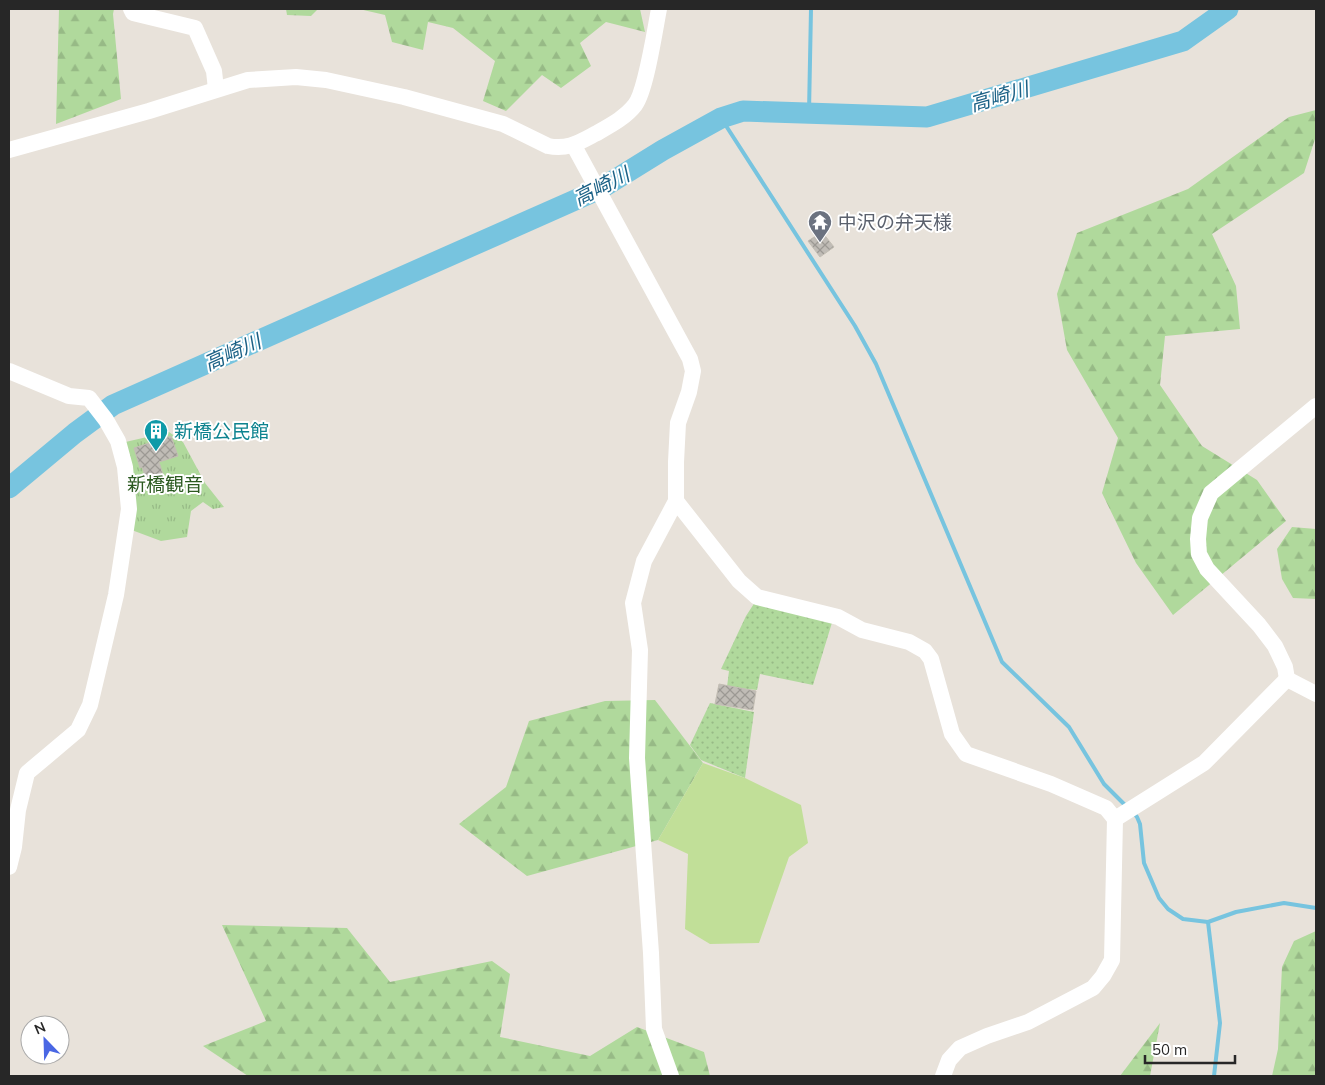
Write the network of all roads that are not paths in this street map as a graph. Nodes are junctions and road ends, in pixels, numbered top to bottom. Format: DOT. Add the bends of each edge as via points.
graph roads {
  1 [pos="131,9"];
  2 [pos="659,9"];
  3 [pos="216,89"];
  4 [pos="574,146"];
  5 [pos="9,150"];
  6 [pos="9,371"];
  7 [pos="1316,406"];
  8 [pos="676,501"];
  9 [pos="1287,679"];
  10 [pos="1316,694"];
  11 [pos="1115,819"];
  12 [pos="9,867"];
  13 [pos="671,1076"];
  14 [pos="943,1076"];
  1 -- 3 [label="street" via="133,13 195,28 214,71"];
  2 -- 4 [label="street" via="637,103 628,114"];
  3 -- 4 [label="street" via="268,78 326,80 503,124 548,146"];
  3 -- 5 [label="street"];
  4 -- 8 [label="street" via="690,359 693,371 678,423"];
  6 -- 12 [label="street" via="69,396 89,398 118,441 126,467 129,509 116,595 90,705 78,730 27,773"];
  7 -- 9 [label="street" via="1211,493 1200,518 1199,554 1207,569 1275,646"];
  8 -- 11 [label="street" via="739,580 757,597 838,617 862,630 909,642 925,652 931,659 952,734 966,754 1051,784 1106,808"];
  8 -- 13 [label="street" via="644,561 634,603 640,650 637,758 654,1029"];
  9 -- 10 [label="street"];
  9 -- 11 [label="street" via="1204,763"];
  11 -- 14 [label="street" via="1112,960 1103,976 1093,988 1028,1022 960,1048 949,1060"];
}
